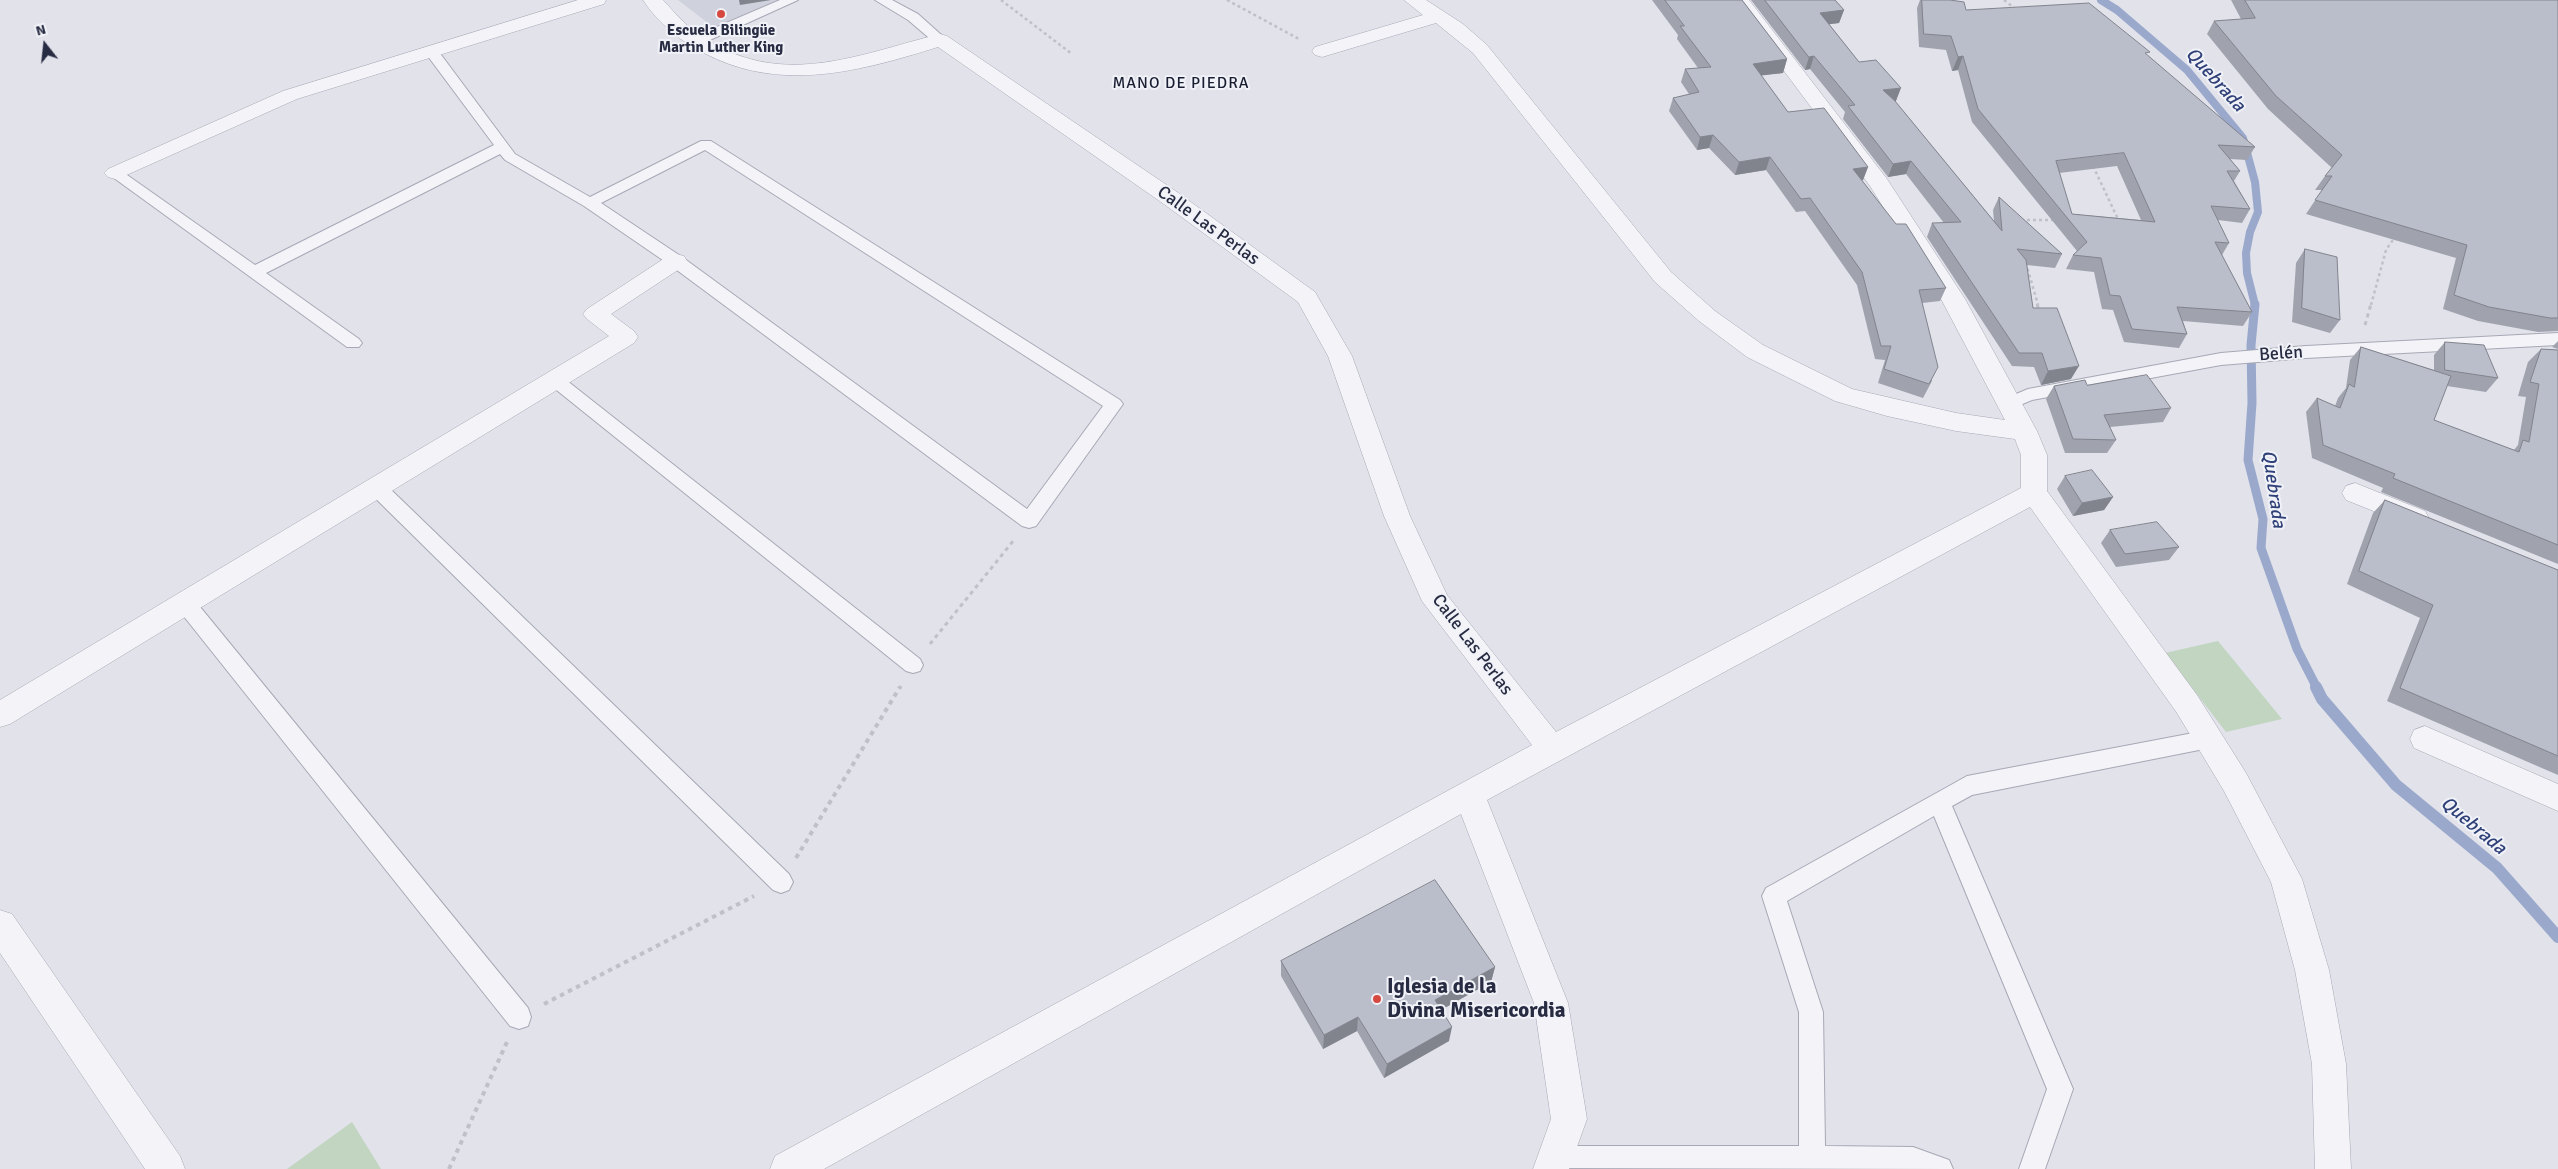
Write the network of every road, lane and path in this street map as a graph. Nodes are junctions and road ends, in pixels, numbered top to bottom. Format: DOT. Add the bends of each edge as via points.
graph roads {
  1 [pos="597,0"];
  2 [pos="652,0"];
  3 [pos="791,0"];
  4 [pos="882,0"];
  5 [pos="1000,0"];
  6 [pos="1227,0"];
  7 [pos="1413,0"];
  8 [pos="1740,0"];
  9 [pos="2004,0"];
  10 [pos="2020,11"];
  11 [pos="1439,16"];
  12 [pos="940,40"];
  13 [pos="696,41"];
  14 [pos="432,51"];
  15 [pos="1322,51"];
  16 [pos="1072,54"];
  17 [pos="502,147"];
  18 [pos="2093,164"];
  19 [pos="115,173"];
  20 [pos="590,203"];
  21 [pos="2109,219"];
  22 [pos="2015,220"];
  23 [pos="2062,220"];
  24 [pos="2396,236"];
  25 [pos="2025,260"];
  26 [pos="676,261"];
  27 [pos="254,272"];
  28 [pos="2040,311"];
  29 [pos="2558,339"];
  30 [pos="353,343"];
  31 [pos="2358,350"];
  32 [pos="555,380"];
  33 [pos="2008,404"];
  34 [pos="2024,431"];
  35 [pos="376,488"];
  36 [pos="2034,493"];
  37 [pos="2355,493"];
  38 [pos="2438,527"];
  39 [pos="185,604"];
  40 [pos="913,665"];
  41 [pos="0,715"];
  42 [pos="2425,739"];
  43 [pos="2208,740"];
  44 [pos="1552,749"];
  45 [pos="1469,794"];
  46 [pos="2558,798"];
  47 [pos="1939,802"];
  48 [pos="782,882"];
  49 [pos="0,925"];
  50 [pos="519,1017"];
  51 [pos="1812,1160"];
  52 [pos="1553,1164"];
  53 [pos="167,1169"];
  54 [pos="788,1169"];
  55 [pos="1940,1169"];
  56 [pos="2032,1169"];
  57 [pos="2333,1169"];
  1 -- 14 [label="street"];
  2 -- 13 [label="street"];
  3 -- 13 [label="lane"];
  4 -- 12 [label="lane" via="913,17"];
  5 -- 16 [label="path"];
  6 -- 15 [label="path"];
  7 -- 11 [label="street"];
  8 -- 33 [label="street" via="1879,184 1915,238 1953,298"];
  9 -- 10 [label="path"];
  11 -- 15 [label="street"];
  11 -- 34 [label="street" via="1480,49 1663,277 1707,316 1755,351 1844,395 1887,408"];
  12 -- 13 [label="street" via="857,65 803,72 778,71 743,63"];
  12 -- 44 [label="street, Calle Las Perlas" via="1169,197 1307,297 1340,356 1397,516 1436,601"];
  14 -- 17 [label="lane"];
  14 -- 19 [label="street" via="290,95"];
  17 -- 20 [label="lane" via="510,157"];
  17 -- 27 [label="lane"];
  18 -- 21 [label="path" via="2118,219"];
  19 -- 27 [label="lane"];
  20 -- 26 [label="lane"];
  20 -- 26 [label="lane" via="706,144 1114,404 1029,521"];
  22 -- 23 [label="path"];
  24 -- 31 [label="path" via="2386,250"];
  25 -- 28 [label="path"];
  26 -- 32 [label="street" via="594,314 626,337"];
  27 -- 30 [label="lane"];
  29 -- 31 [label="lane, Belén"];
  31 -- 33 [label="lane, Belén" via="2231,358 2028,394"];
  32 -- 35 [label="street"];
  32 -- 40 [label="lane"];
  33 -- 34 [label="street"];
  34 -- 36 [label="street" via="2034,455"];
  35 -- 39 [label="street"];
  35 -- 48 [label="lane"];
  36 -- 43 [label="street" via="2187,704"];
  36 -- 44 [label="street"];
  37 -- 38 [label="street"];
  39 -- 41 [label="street"];
  39 -- 50 [label="lane"];
  42 -- 46 [label="street"];
  43 -- 47 [label="lane" via="1967,786"];
  43 -- 57 [label="street" via="2235,782 2286,879 2312,970 2329,1064"];
  44 -- 45 [label="street"];
  45 -- 52 [label="street" via="1551,1003 1570,1120"];
  45 -- 54 [label="street"];
  47 -- 51 [label="lane" via="1774,896 1811,1012"];
  47 -- 56 [label="lane" via="2060,1089"];
  49 -- 53 [label="street"];
  51 -- 52 [label="lane"];
  51 -- 55 [label="lane" via="1913,1160"];
}
